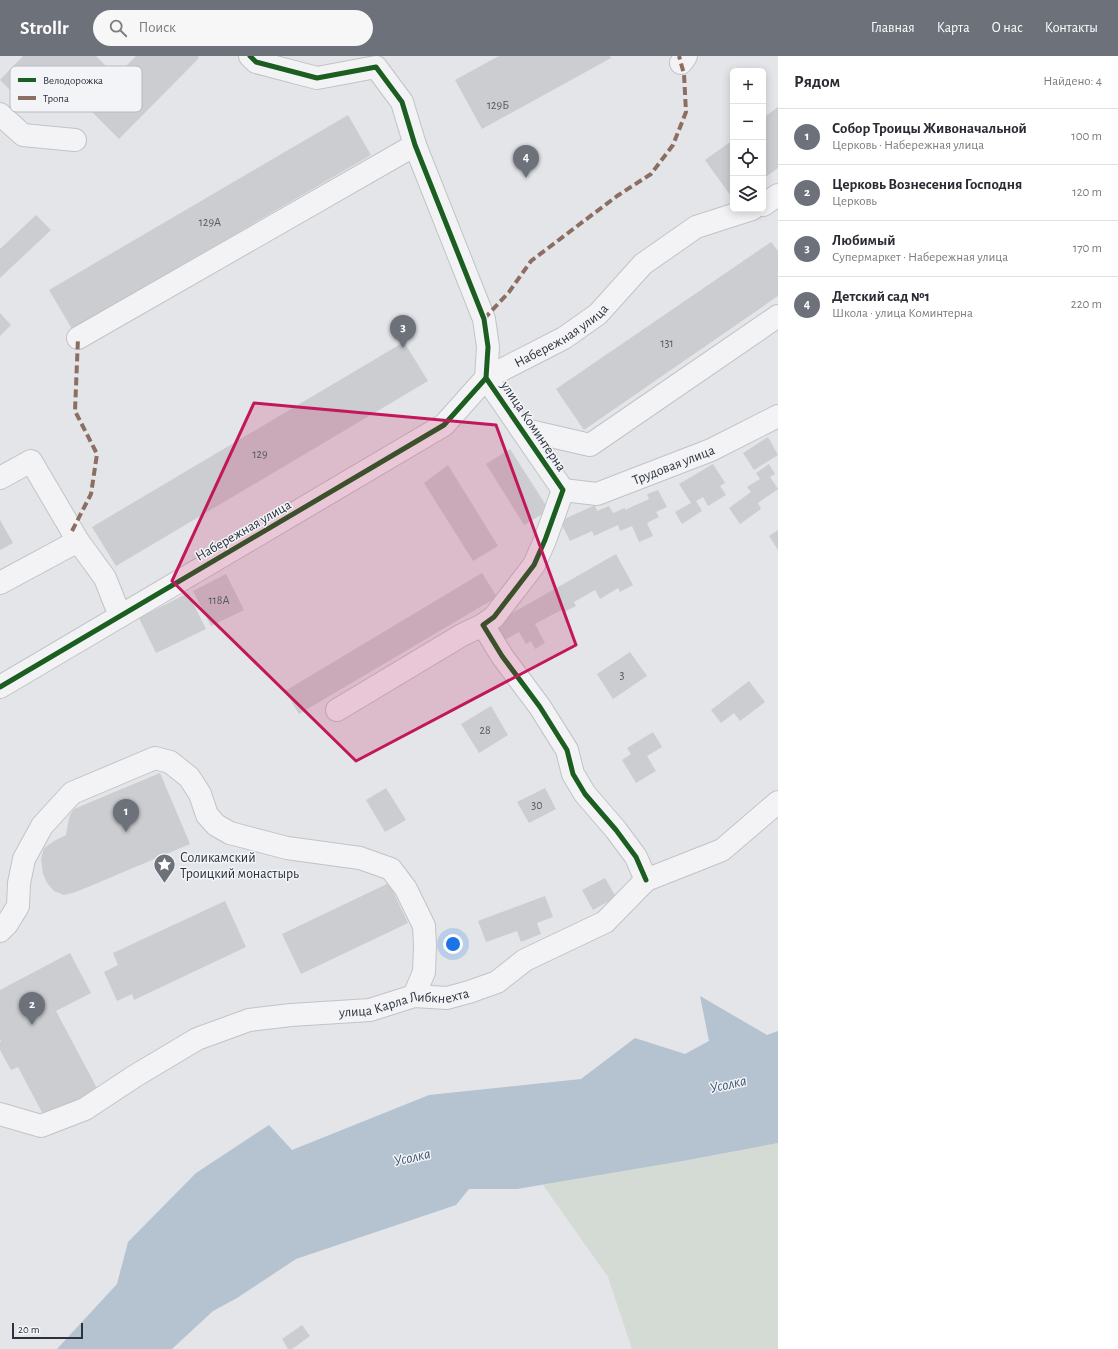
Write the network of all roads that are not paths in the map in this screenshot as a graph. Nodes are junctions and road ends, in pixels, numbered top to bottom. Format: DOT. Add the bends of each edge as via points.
graph roads {
  1 [pos="250,56"];
  2 [pos="380,61"];
  3 [pos="0,114"];
  4 [pos="75,140"];
  5 [pos="415,146"];
  6 [pos="778,195"];
  7 [pos="766,203"];
  8 [pos="743,212"];
  9 [pos="778,316"];
  10 [pos="78,338"];
  11 [pos="486,378"];
  12 [pos="778,416"];
  13 [pos="521,429"];
  14 [pos="0,478"];
  15 [pos="563,490"];
  16 [pos="78,541"];
  17 [pos="0,583"];
  18 [pos="120,616"];
  19 [pos="483,625"];
  20 [pos="0,687"];
  21 [pos="337,710"];
  22 [pos="778,802"];
  23 [pos="646,880"];
  24 [pos="0,931"];
  25 [pos="414,996"];
  26 [pos="0,1114"];
  1 -- 2 [label="street, улица Коминтерна" via="256,62 317,78"];
  2 -- 5 [label="street, улица Коминтерна" via="402,102"];
  3 -- 4 [label="street" via="23,135"];
  5 -- 10 [label="street"];
  5 -- 11 [label="street, улица Коминтерна" via="484,319 488,347"];
  6 -- 7 [label="street"];
  8 -- 11 [label="street, Набережная улица" via="696,227 643,264 593,318 564,338"];
  9 -- 13 [label="street" via="590,445"];
  11 -- 13 [label="street, улица Коминтерна"];
  11 -- 18 [label="street, Набережная улица" via="444,425"];
  12 -- 15 [label="street, Трудовая улица" via="711,450 597,494"];
  13 -- 15 [label="street, улица Коминтерна"];
  14 -- 16 [label="street" via="31,461"];
  15 -- 19 [label="street, улица Коминтерна" via="534,565 494,617"];
  16 -- 17 [label="street"];
  16 -- 18 [label="street" via="105,578"];
  18 -- 20 [label="street, Набережная улица"];
  19 -- 21 [label="street, улица Коминтерна"];
  19 -- 23 [label="street" via="567,750 573,774 585,794 636,857"];
  22 -- 23 [label="street, улица Карла Либкнехта" via="722,850"];
  23 -- 25 [label="street, улица Карла Либкнехта" via="605,922 525,960 497,982 447,998"];
  24 -- 25 [label="street" via="8,924 18,906 24,859 42,826 72,793 156,758 170,762 189,777 200,794 207,815 216,825 230,833 288,848 360,858 391,869 406,889 424,926 424,972"];
  25 -- 26 [label="street, улица Карла Либкнехта" via="370,1010 248,1020 197,1039 85,1110 41,1126"];
}
